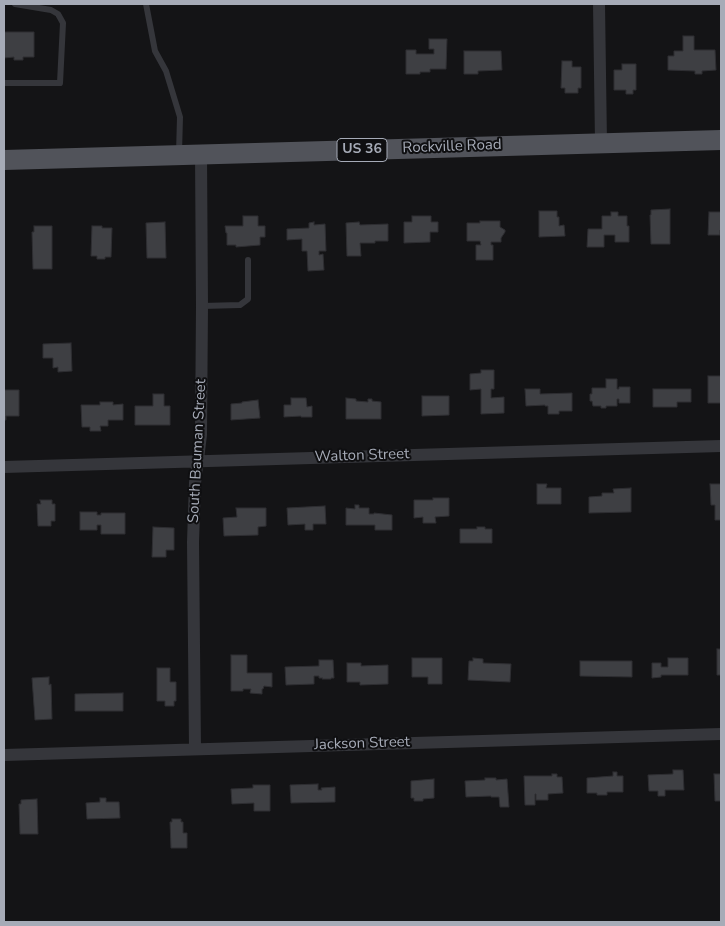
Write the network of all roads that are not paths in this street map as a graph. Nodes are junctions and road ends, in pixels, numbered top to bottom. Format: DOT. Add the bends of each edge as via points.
graph roads {
  1 [pos="15,4"];
  2 [pos="146,4"];
  3 [pos="600,4"];
  4 [pos="4,83"];
  5 [pos="721,140"];
  6 [pos="601,143"];
  7 [pos="178,154"];
  8 [pos="201,154"];
  9 [pos="4,160"];
  10 [pos="248,260"];
  11 [pos="202,306"];
  12 [pos="721,446"];
  13 [pos="198,460"];
  14 [pos="4,467"];
  15 [pos="721,734"];
  16 [pos="195,749"];
  17 [pos="4,755"];
  1 -- 4 [label="lane" via="58,14 63,23 60,83"];
  2 -- 7 [label="lane" via="155,50 166,71 180,117"];
  3 -- 6 [label="street"];
  5 -- 6 [label="main road, Rockville Road / US 36"];
  6 -- 8 [label="main road, Rockville Road / US 36"];
  7 -- 8 [label="main road, Rockville Road / US 36"];
  7 -- 9 [label="main road, Rockville Road / US 36"];
  8 -- 11 [label="street, South Bauman Street"];
  10 -- 11 [label="lane" via="248,299 240,305"];
  11 -- 13 [label="street, South Bauman Street"];
  12 -- 13 [label="street, Walton Street"];
  13 -- 14 [label="street, Walton Street"];
  13 -- 16 [label="street, South Bauman Street" via="193,542"];
  15 -- 16 [label="street, Jackson Street"];
  16 -- 17 [label="street, Jackson Street"];
}
